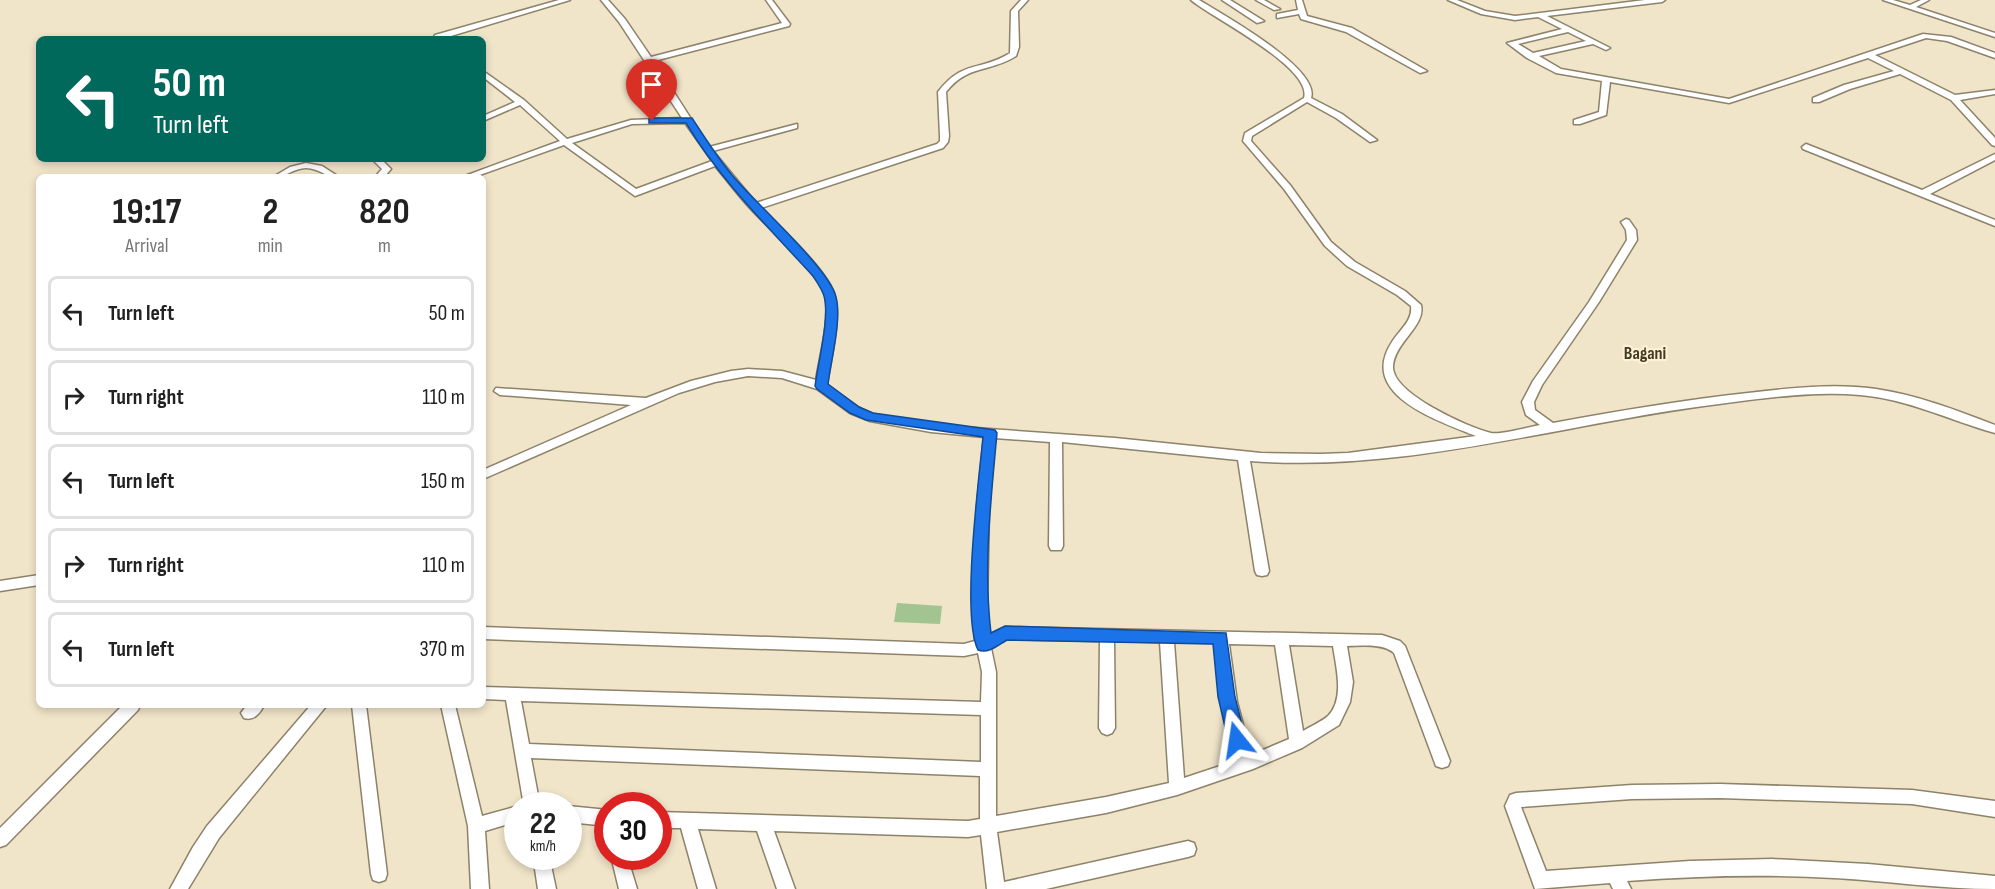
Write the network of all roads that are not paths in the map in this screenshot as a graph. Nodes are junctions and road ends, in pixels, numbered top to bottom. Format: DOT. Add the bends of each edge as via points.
graph roads {
  1 [pos="567,0"];
  2 [pos="604,0"];
  3 [pos="769,0"];
  4 [pos="1025,0"];
  5 [pos="1194,0"];
  6 [pos="1225,0"];
  7 [pos="1259,0"];
  8 [pos="1299,0"];
  9 [pos="1451,0"];
  10 [pos="1662,0"];
  11 [pos="1886,0"];
  12 [pos="1926,0"];
  13 [pos="1910,8"];
  14 [pos="1302,11"];
  15 [pos="1540,15"];
  16 [pos="1239,27"];
  17 [pos="1978,29"];
  18 [pos="1569,30"];
  19 [pos="1968,33"];
  20 [pos="1995,35"];
  21 [pos="441,36"];
  22 [pos="1958,36"];
  23 [pos="1948,39"];
  24 [pos="1593,42"];
  25 [pos="1606,48"];
  26 [pos="1868,54"];
  27 [pos="1530,56"];
  28 [pos="1995,56"];
  29 [pos="649,60"];
  30 [pos="1423,71"];
  31 [pos="1901,71"];
  32 [pos="486,75"];
  33 [pos="1606,80"];
  34 [pos="1995,92"];
  35 [pos="1954,98"];
  36 [pos="1306,99"];
  37 [pos="1816,99"];
  38 [pos="521,102"];
  39 [pos="486,118"];
  40 [pos="689,120"];
  41 [pos="1577,122"];
  42 [pos="794,126"];
  43 [pos="1373,140"];
  44 [pos="566,142"];
  45 [pos="1995,143"];
  46 [pos="1806,147"];
  47 [pos="707,150"];
  48 [pos="1995,157"];
  49 [pos="379,162"];
  50 [pos="717,162"];
  51 [pos="324,170"];
  52 [pos="282,174"];
  53 [pos="318,174"];
  54 [pos="330,174"];
  55 [pos="382,174"];
  56 [pos="475,174"];
  57 [pos="1922,194"];
  58 [pos="754,207"];
  59 [pos="1626,222"];
  60 [pos="1995,223"];
  61 [pos="821,386"];
  62 [pos="500,392"];
  63 [pos="646,402"];
  64 [pos="1551,427"];
  65 [pos="1995,429"];
  66 [pos="990,433"];
  67 [pos="1056,438"];
  68 [pos="1493,439"];
  69 [pos="1243,454"];
  70 [pos="486,474"];
  71 [pos="1056,546"];
  72 [pos="1262,571"];
  73 [pos="36,580"];
  74 [pos="0,586"];
  75 [pos="486,633"];
  76 [pos="1107,635"];
  77 [pos="1167,637"];
  78 [pos="1221,638"];
  79 [pos="1281,639"];
  80 [pos="1339,640"];
  81 [pos="984,645"];
  82 [pos="486,693"];
  83 [pos="512,694"];
  84 [pos="130,708"];
  85 [pos="317,708"];
  86 [pos="358,708"];
  87 [pos="449,708"];
  88 [pos="989,709"];
  89 [pos="1107,728"];
  90 [pos="1297,743"];
  91 [pos="523,751"];
  92 [pos="1442,761"];
  93 [pos="1247,764"];
  94 [pos="987,769"];
  95 [pos="1177,788"];
  96 [pos="530,792"];
  97 [pos="1995,809"];
  98 [pos="504,817"];
  99 [pos="672,820"];
  100 [pos="687,821"];
  101 [pos="763,825"];
  102 [pos="476,826"];
  103 [pos="988,827"];
  104 [pos="0,839"];
  105 [pos="1188,849"];
  106 [pos="544,870"];
  107 [pos="623,870"];
  108 [pos="379,874"];
  109 [pos="1618,882"];
  110 [pos="1542,884"];
  111 [pos="1995,884"];
  112 [pos="179,889"];
  113 [pos="480,889"];
  114 [pos="547,889"];
  115 [pos="628,889"];
  116 [pos="706,889"];
  117 [pos="786,889"];
  118 [pos="996,889"];
  119 [pos="1008,889"];
  1 -- 21 [label="street"];
  2 -- 29 [label="street"];
  3 -- 29 [label="street" via="786,24"];
  4 -- 58 [label="street" via="1013,13 1013,54 960,72 942,92 945,134 940,146"];
  5 -- 16 [label="street"];
  6 -- 16 [label="street" via="1260,21"];
  7 -- 14 [label="street" via="1278,12"];
  8 -- 14 [label="street"];
  9 -- 15 [label="street" via="1494,16"];
  10 -- 15 [label="street"];
  11 -- 13 [label="street"];
  12 -- 13 [label="street"];
  13 -- 17 [label="street"];
  14 -- 30 [label="street" via="1304,17 1349,30"];
  15 -- 18 [label="street"];
  16 -- 36 [label="street" via="1300,76 1308,86"];
  17 -- 19 [label="street"];
  17 -- 20 [label="street"];
  18 -- 24 [label="street"];
  18 -- 27 [label="street" via="1511,42"];
  22 -- 23 [label="street"];
  23 -- 26 [label="street" via="1923,36"];
  23 -- 28 [label="street"];
  24 -- 25 [label="street"];
  24 -- 27 [label="street"];
  26 -- 31 [label="street"];
  26 -- 33 [label="street" via="1729,101"];
  27 -- 33 [label="street" via="1559,71"];
  29 -- 40 [label="street"];
  31 -- 35 [label="street"];
  31 -- 37 [label="street"];
  32 -- 38 [label="street"];
  33 -- 41 [label="street" via="1603,113"];
  34 -- 35 [label="street"];
  35 -- 45 [label="street"];
  36 -- 43 [label="street"];
  36 -- 68 [label="street" via="1254,130 1246,141 1287,187 1328,244 1351,264 1416,305 1416,317 1391,353 1389,376 1394,385 1417,403"];
  38 -- 39 [label="street"];
  38 -- 44 [label="street"];
  40 -- 44 [label="street" via="631,122"];
  40 -- 47 [label="street"];
  42 -- 47 [label="street"];
  44 -- 50 [label="street" via="638,193"];
  44 -- 56 [label="street"];
  46 -- 57 [label="street"];
  47 -- 50 [label="street"];
  48 -- 57 [label="street"];
  49 -- 55 [label="street" via="387,170"];
  50 -- 58 [label="street"];
  51 -- 52 [label="street" via="304,164"];
  51 -- 53 [label="street"];
  51 -- 54 [label="street"];
  57 -- 60 [label="street"];
  58 -- 61 [label="street" via="828,289 830,327"];
  59 -- 64 [label="street" via="1632,240 1530,395 1530,412"];
  61 -- 63 [label="street" via="800,377 741,371"];
  61 -- 66 [label="street" via="870,417"];
  62 -- 63 [label="street"];
  63 -- 70 [label="street"];
  64 -- 65 [label="street" via="1738,398 1849,391 1889,395"];
  64 -- 68 [label="street"];
  66 -- 67 [label="street"];
  66 -- 81 [label="street" via="980,580"];
  67 -- 69 [label="street"];
  67 -- 71 [label="street"];
  68 -- 69 [label="street" via="1344,458"];
  69 -- 72 [label="street"];
  73 -- 74 [label="street"];
  75 -- 81 [label="street" via="964,650"];
  76 -- 77 [label="street"];
  76 -- 81 [label="street" via="1005,633"];
  76 -- 89 [label="street"];
  77 -- 78 [label="street"];
  77 -- 95 [label="street"];
  78 -- 79 [label="street"];
  78 -- 93 [label="street" via="1226,697"];
  79 -- 80 [label="street"];
  79 -- 90 [label="street"];
  80 -- 90 [label="street" via="1346,682 1343,702 1334,720"];
  80 -- 92 [label="street" via="1382,640 1400,650"];
  81 -- 88 [label="street"];
  82 -- 83 [label="street"];
  83 -- 88 [label="street"];
  83 -- 91 [label="street"];
  84 -- 104 [label="street"];
  85 -- 112 [label="street" via="213,832"];
  86 -- 108 [label="street"];
  87 -- 102 [label="street"];
  88 -- 94 [label="street"];
  90 -- 93 [label="street"];
  91 -- 94 [label="street"];
  91 -- 96 [label="street"];
  93 -- 95 [label="street"];
  94 -- 103 [label="street"];
  95 -- 103 [label="street"];
  97 -- 110 [label="street" via="1912,797 1720,791 1516,800 1513,806"];
  98 -- 102 [label="street"];
  99 -- 100 [label="street"];
  100 -- 101 [label="street"];
  100 -- 116 [label="street"];
  101 -- 103 [label="street"];
  101 -- 117 [label="street"];
  102 -- 113 [label="street"];
  103 -- 118 [label="street"];
  105 -- 119 [label="street"];
  106 -- 114 [label="street"];
  107 -- 115 [label="street"];
  109 -- 110 [label="street"];
  109 -- 111 [label="street" via="1646,871 1742,867 1854,871"];
}
